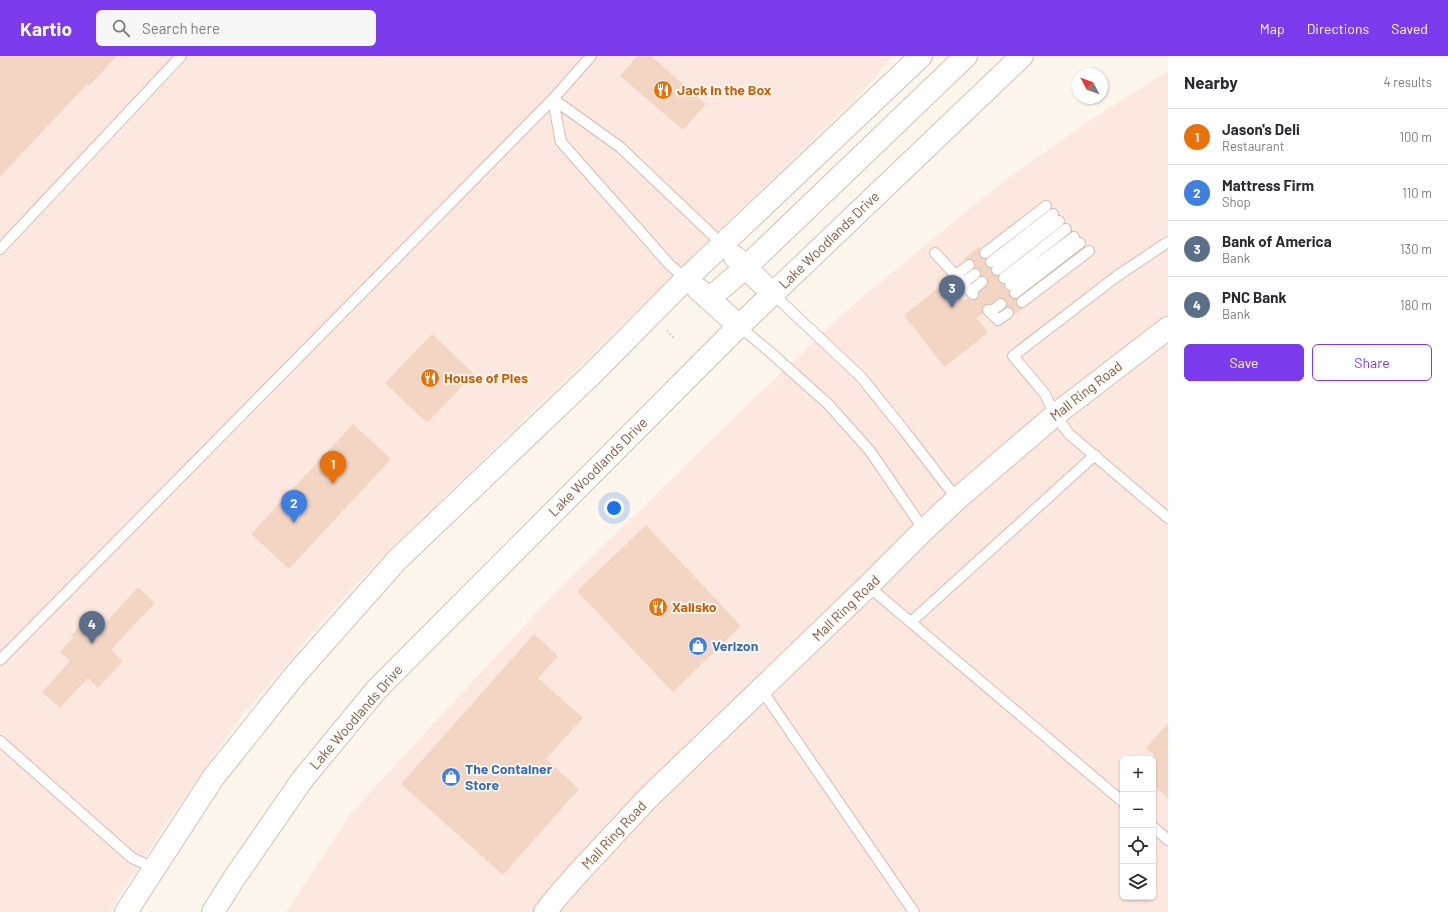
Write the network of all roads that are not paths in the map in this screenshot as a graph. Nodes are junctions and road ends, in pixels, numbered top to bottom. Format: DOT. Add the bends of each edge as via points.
graph roads {
  1 [pos="181,56"];
  2 [pos="592,56"];
  3 [pos="913,56"];
  4 [pos="921,56"];
  5 [pos="966,56"];
  6 [pos="1022,56"];
  7 [pos="553,99"];
  8 [pos="868,107"];
  9 [pos="1046,206"];
  10 [pos="1056,217"];
  11 [pos="1066,229"];
  12 [pos="1077,240"];
  13 [pos="1168,242"];
  14 [pos="722,244"];
  15 [pos="0,249"];
  16 [pos="1089,251"];
  17 [pos="934,253"];
  18 [pos="985,253"];
  19 [pos="969,266"];
  20 [pos="994,266"];
  21 [pos="746,267"];
  22 [pos="956,275"];
  23 [pos="686,278"];
  24 [pos="963,283"];
  25 [pos="773,294"];
  26 [pos="709,299"];
  27 [pos="1022,302"];
  28 [pos="1001,304"];
  29 [pos="1008,313"];
  30 [pos="739,326"];
  31 [pos="1168,328"];
  32 [pos="1055,415"];
  33 [pos="1095,456"];
  34 [pos="958,499"];
  35 [pos="1168,518"];
  36 [pos="924,530"];
  37 [pos="868,586"];
  38 [pos="911,622"];
  39 [pos="0,660"];
  40 [pos="761,688"];
  41 [pos="0,742"];
  42 [pos="1120,799"];
  43 [pos="1154,828"];
  44 [pos="1168,840"];
  45 [pos="154,868"];
  46 [pos="126,912"];
  47 [pos="213,912"];
  48 [pos="545,912"];
  49 [pos="914,912"];
  1 -- 15 [label="lane"];
  2 -- 7 [label="lane"];
  3 -- 8 [label="main road"];
  4 -- 8 [label="main road"];
  5 -- 21 [label="main road"];
  6 -- 25 [label="main road, Lake Woodlands Drive"];
  7 -- 14 [label="lane" via="620,147"];
  7 -- 23 [label="lane" via="561,142 669,264"];
  7 -- 39 [label="lane"];
  8 -- 14 [label="main road"];
  9 -- 18 [label="lane"];
  10 -- 20 [label="lane"];
  11 -- 12 [label="lane" via="1010,286"];
  13 -- 32 [label="lane" via="1117,276 1013,356 1045,394"];
  14 -- 21 [label="main road"];
  14 -- 23 [label="main road"];
  16 -- 27 [label="lane"];
  17 -- 22 [label="lane"];
  19 -- 22 [label="lane"];
  21 -- 25 [label="main road"];
  21 -- 26 [label="main road"];
  22 -- 24 [label="lane"];
  23 -- 26 [label="main road"];
  23 -- 45 [label="main road" via="592,374 397,560 285,687 213,778"];
  24 -- 24 [label="lane" via="979,278 972,292"];
  25 -- 30 [label="main road, Lake Woodlands Drive"];
  25 -- 34 [label="lane" via="861,377"];
  26 -- 30 [label="main road"];
  28 -- 29 [label="lane" via="989,311 998,320"];
  30 -- 36 [label="lane" via="828,404 870,451"];
  30 -- 47 [label="main road, Lake Woodlands Drive" via="377,689 302,780"];
  31 -- 32 [label="main road, Mall Ring Road"];
  32 -- 33 [label="lane" via="1069,434"];
  32 -- 34 [label="main road, Mall Ring Road"];
  33 -- 35 [label="lane"];
  33 -- 38 [label="lane"];
  34 -- 36 [label="main road, Mall Ring Road"];
  36 -- 37 [label="main road, Mall Ring Road"];
  37 -- 38 [label="lane"];
  37 -- 40 [label="main road, Mall Ring Road"];
  38 -- 42 [label="lane"];
  40 -- 48 [label="main road, Mall Ring Road" via="613,834"];
  40 -- 49 [label="lane"];
  41 -- 45 [label="lane" via="132,858"];
  43 -- 44 [label="lane"];
  45 -- 46 [label="main road"];
}
